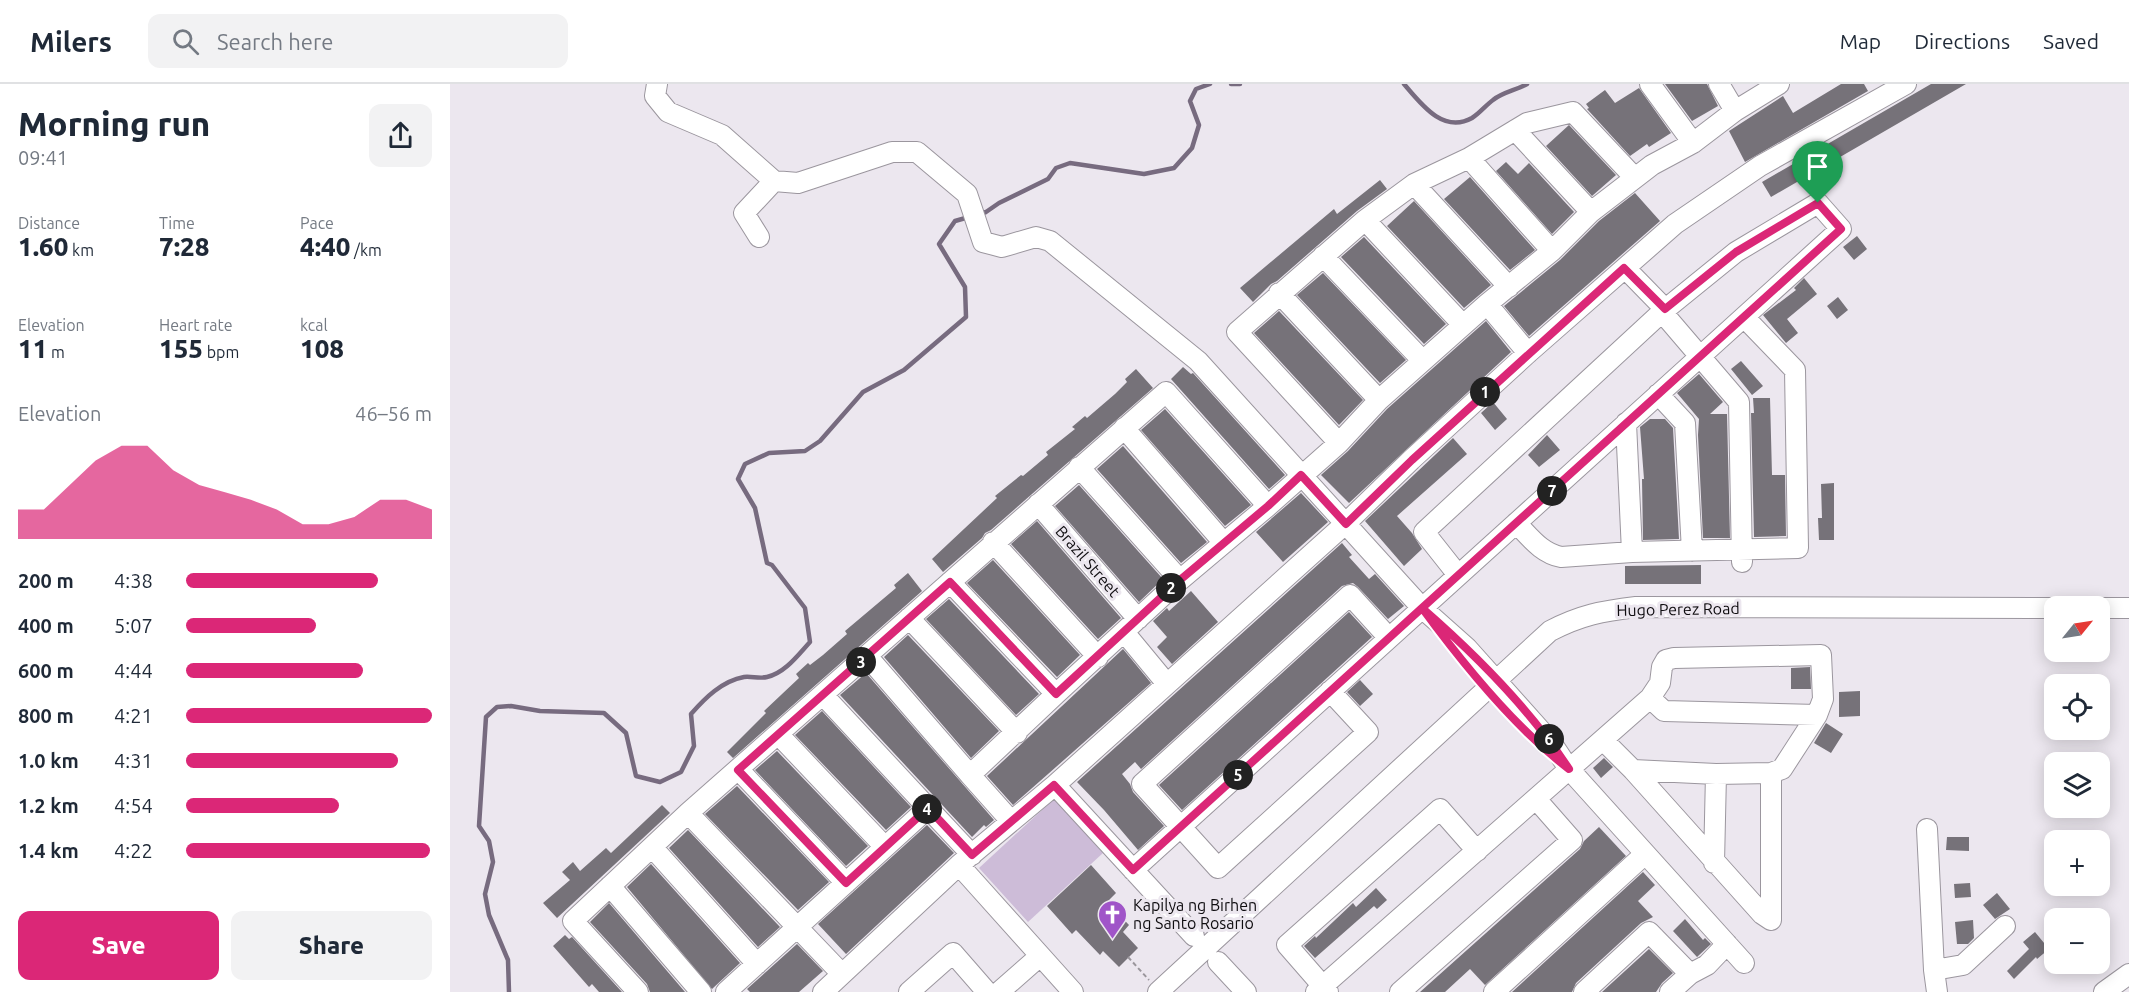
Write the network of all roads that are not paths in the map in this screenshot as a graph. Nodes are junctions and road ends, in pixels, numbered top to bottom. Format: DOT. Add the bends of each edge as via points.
graph roads {
  1 [pos="657,84"];
  2 [pos="1650,84"];
  3 [pos="1719,84"];
  4 [pos="1779,84"];
  5 [pos="1906,84"];
  6 [pos="1875,92"];
  7 [pos="1735,111"];
  8 [pos="1515,130"];
  9 [pos="1693,143"];
  10 [pos="1469,158"];
  11 [pos="1634,177"];
  12 [pos="774,181"];
  13 [pos="1414,184"];
  14 [pos="1591,212"];
  15 [pos="1365,220"];
  16 [pos="759,237"];
  17 [pos="1552,251"];
  18 [pos="1323,256"];
  19 [pos="1624,268"];
  20 [pos="1509,287"];
  21 [pos="1279,293"];
  22 [pos="1487,304"];
  23 [pos="1664,311"];
  24 [pos="1744,317"];
  25 [pos="1463,325"];
  26 [pos="1528,353"];
  27 [pos="1700,357"];
  28 [pos="1423,361"];
  29 [pos="1658,394"];
  30 [pos="1379,400"];
  31 [pos="1626,423"];
  32 [pos="1124,428"];
  33 [pos="1339,443"];
  34 [pos="1079,467"];
  35 [pos="1301,475"];
  36 [pos="1038,504"];
  37 [pos="1268,506"];
  38 [pos="1516,523"];
  39 [pos="1346,524"];
  40 [pos="993,543"];
  41 [pos="1224,543"];
  42 [pos="1692,551"];
  43 [pos="1632,552"];
  44 [pos="1742,556"];
  45 [pos="1458,575"];
  46 [pos="1180,580"];
  47 [pos="950,582"];
  48 [pos="1422,608"];
  49 [pos="2044,608"];
  50 [pos="2110,608"];
  51 [pos="2129,608"];
  52 [pos="909,618"];
  53 [pos="1131,625"];
  54 [pos="1389,638"];
  55 [pos="867,656"];
  56 [pos="1098,657"];
  57 [pos="1167,684"];
  58 [pos="1492,685"];
  59 [pos="1330,691"];
  60 [pos="1056,694"];
  61 [pos="823,695"];
  62 [pos="1650,698"];
  63 [pos="1817,715"];
  64 [pos="1017,733"];
  65 [pos="778,734"];
  66 [pos="1603,740"];
  67 [pos="1569,769"];
  68 [pos="738,770"];
  69 [pos="1633,770"];
  70 [pos="1771,773"];
  71 [pos="1716,774"];
  72 [pos="970,775"];
  73 [pos="1054,785"];
  74 [pos="1536,799"];
  75 [pos="928,808"];
  76 [pos="688,813"];
  77 [pos="1011,821"];
  78 [pos="1180,827"];
  79 [pos="1927,829"];
  80 [pos="651,847"];
  81 [pos="885,847"];
  82 [pos="1476,851"];
  83 [pos="1645,854"];
  84 [pos="965,860"];
  85 [pos="1714,863"];
  86 [pos="1133,870"];
  87 [pos="846,883"];
  88 [pos="610,886"];
  89 [pos="2006,926"];
  90 [pos="798,927"];
  91 [pos="1194,936"];
  92 [pos="1727,944"];
  93 [pos="1040,956"];
  94 [pos="1218,962"];
  95 [pos="1744,963"];
  96 [pos="757,964"];
  97 [pos="1934,970"];
  98 [pos="842,974"];
  99 [pos="1690,974"];
  100 [pos="2129,974"];
  101 [pos="1323,990"];
  102 [pos="1158,991"];
  103 [pos="638,992"];
  104 [pos="701,992"];
  105 [pos="726,992"];
  106 [pos="823,992"];
  107 [pos="909,992"];
  108 [pos="987,992"];
  109 [pos="999,992"];
  110 [pos="1072,992"];
  111 [pos="1246,992"];
  112 [pos="1401,992"];
  113 [pos="1494,992"];
  114 [pos="1584,992"];
  115 [pos="1670,992"];
  116 [pos="1937,992"];
  117 [pos="2104,992"];
  1 -- 12 [label="street" via="655,96 668,112 722,135"];
  2 -- 9 [label="street"];
  3 -- 7 [label="street"];
  4 -- 7 [label="street"];
  5 -- 6 [label="street"];
  6 -- 19 [label="street" via="1675,224"];
  7 -- 9 [label="street"];
  8 -- 10 [label="street"];
  8 -- 11 [label="street" via="1527,123 1573,112"];
  8 -- 14 [label="street"];
  9 -- 11 [label="street"];
  10 -- 13 [label="street"];
  10 -- 17 [label="street"];
  11 -- 14 [label="street"];
  12 -- 16 [label="street" via="744,213"];
  12 -- 35 [label="street" via="798,183 892,152 917,152 967,194 983,242 1002,247 1036,237 1050,241 1198,361"];
  13 -- 15 [label="street"];
  13 -- 20 [label="street"];
  14 -- 17 [label="street"];
  15 -- 18 [label="street"];
  15 -- 25 [label="street"];
  17 -- 20 [label="street"];
  18 -- 21 [label="street"];
  18 -- 28 [label="street"];
  19 -- 23 [label="street"];
  19 -- 26 [label="street"];
  20 -- 22 [label="street"];
  21 -- 30 [label="street"];
  21 -- 33 [label="street" via="1237,332"];
  22 -- 25 [label="street"];
  22 -- 26 [label="street"];
  23 -- 24 [label="street" via="1736,252 1818,203 1841,229"];
  23 -- 27 [label="street"];
  23 -- 45 [label="street" via="1424,532"];
  24 -- 27 [label="street"];
  24 -- 44 [label="street" via="1796,370 1798,548"];
  25 -- 28 [label="street"];
  26 -- 39 [label="street"];
  27 -- 29 [label="street"];
  27 -- 44 [label="street" via="1739,402"];
  28 -- 30 [label="street"];
  29 -- 31 [label="street"];
  29 -- 42 [label="street" via="1685,423"];
  30 -- 33 [label="street"];
  31 -- 38 [label="street"];
  31 -- 43 [label="street"];
  32 -- 34 [label="street"];
  32 -- 37 [label="street" via="1166,392"];
  32 -- 41 [label="street"];
  33 -- 35 [label="street"];
  34 -- 36 [label="street"];
  34 -- 46 [label="street"];
  35 -- 37 [label="street"];
  35 -- 39 [label="street"];
  36 -- 40 [label="street"];
  36 -- 53 [label="street, Brazil Street"];
  37 -- 41 [label="street"];
  38 -- 43 [label="street" via="1552,555"];
  38 -- 45 [label="street"];
  39 -- 48 [label="street"];
  39 -- 57 [label="street"];
  40 -- 47 [label="street"];
  40 -- 56 [label="street"];
  41 -- 46 [label="street"];
  42 -- 43 [label="street"];
  42 -- 44 [label="street"];
  45 -- 48 [label="street"];
  46 -- 53 [label="street"];
  47 -- 52 [label="street"];
  47 -- 60 [label="street"];
  48 -- 54 [label="street"];
  48 -- 58 [label="street" via="1457,656"];
  49 -- 58 [label="street, Hugo Perez Road" via="1636,607 1602,611 1550,631"];
  50 -- 51 [label="street"];
  52 -- 55 [label="street"];
  52 -- 64 [label="street"];
  53 -- 56 [label="street"];
  53 -- 57 [label="street, Brazil Street"];
  54 -- 59 [label="street"];
  54 -- 78 [label="street" via="1350,595 1142,784"];
  55 -- 61 [label="street"];
  55 -- 72 [label="street"];
  56 -- 60 [label="street"];
  57 -- 73 [label="street"];
  58 -- 67 [label="street" via="1543,749"];
  58 -- 102 [label="street, Hugo Perez Road"];
  59 -- 78 [label="street"];
  59 -- 78 [label="street" via="1368,732 1218,868"];
  60 -- 64 [label="street"];
  61 -- 65 [label="street"];
  61 -- 75 [label="street"];
  62 -- 63 [label="street" via="1664,711"];
  62 -- 63 [label="street" via="1660,683 1666,660 1821,654 1823,699"];
  62 -- 66 [label="street"];
  63 -- 70 [label="street" via="1782,769"];
  64 -- 72 [label="street"];
  65 -- 68 [label="street"];
  65 -- 81 [label="street"];
  66 -- 67 [label="street"];
  66 -- 69 [label="street"];
  67 -- 74 [label="street"];
  67 -- 83 [label="street"];
  68 -- 76 [label="street"];
  68 -- 87 [label="street"];
  69 -- 71 [label="street"];
  69 -- 85 [label="street"];
  70 -- 71 [label="street"];
  70 -- 85 [label="street" via="1771,920"];
  71 -- 85 [label="street"];
  72 -- 77 [label="street"];
  73 -- 77 [label="street"];
  73 -- 86 [label="street"];
  74 -- 82 [label="street"];
  74 -- 112 [label="street" via="1572,840"];
  75 -- 81 [label="street"];
  75 -- 84 [label="street"];
  76 -- 80 [label="street"];
  76 -- 90 [label="street"];
  77 -- 84 [label="street"];
  78 -- 86 [label="street"];
  79 -- 97 [label="street"];
  80 -- 88 [label="street"];
  80 -- 96 [label="street"];
  81 -- 87 [label="street"];
  82 -- 101 [label="street"];
  82 -- 101 [label="street" via="1440,809 1287,945"];
  83 -- 92 [label="street"];
  83 -- 113 [label="street"];
  84 -- 93 [label="street"];
  84 -- 98 [label="street"];
  86 -- 91 [label="street"];
  87 -- 90 [label="street"];
  88 -- 103 [label="street" via="573,921"];
  88 -- 104 [label="street"];
  89 -- 97 [label="street" via="1963,964"];
  90 -- 96 [label="street"];
  90 -- 98 [label="street"];
  92 -- 95 [label="street"];
  92 -- 99 [label="street" via="1707,965"];
  93 -- 109 [label="street"];
  93 -- 110 [label="street"];
  94 -- 111 [label="street"];
  96 -- 105 [label="street"];
  97 -- 116 [label="street"];
  98 -- 106 [label="street"];
  99 -- 114 [label="street" via="1649,932"];
  99 -- 115 [label="street"];
  100 -- 117 [label="street"];
  107 -- 108 [label="street" via="953,953"];
}
